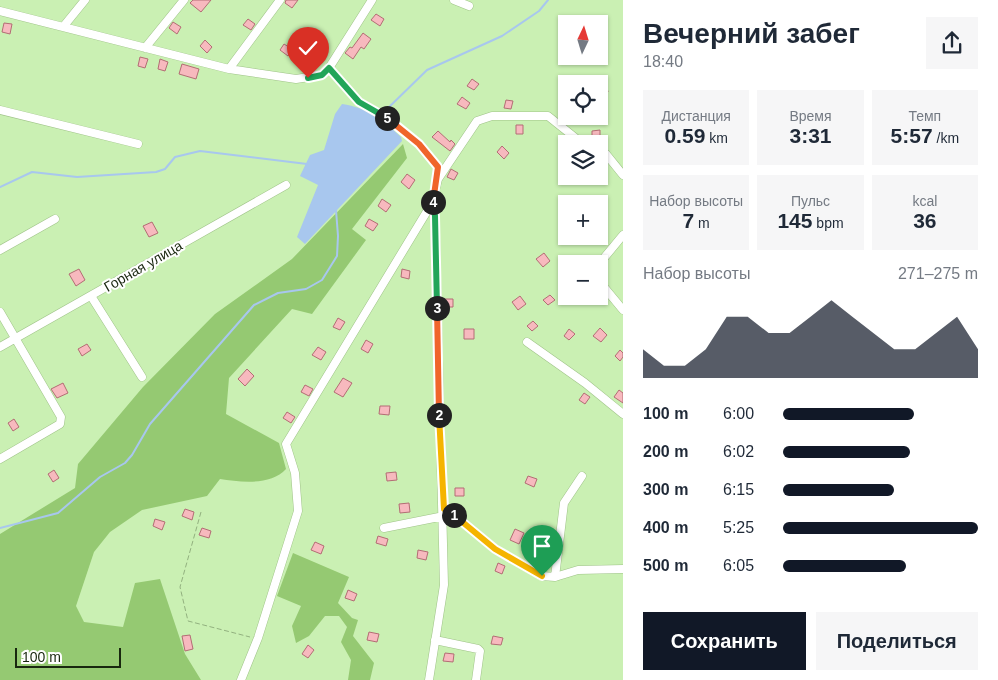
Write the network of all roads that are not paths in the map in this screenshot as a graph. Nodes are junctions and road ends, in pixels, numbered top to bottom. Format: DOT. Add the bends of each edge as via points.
graph roads {
  1 [pos="85,0"];
  2 [pos="184,0"];
  3 [pos="280,0"];
  4 [pos="372,0"];
  5 [pos="454,0"];
  6 [pos="469,6"];
  7 [pos="0,11"];
  8 [pos="63,27"];
  9 [pos="145,48"];
  10 [pos="229,68"];
  11 [pos="329,68"];
  12 [pos="0,110"];
  13 [pos="572,135"];
  14 [pos="138,144"];
  15 [pos="608,156"];
  16 [pos="623,175"];
  17 [pos="438,179"];
  18 [pos="286,185"];
  19 [pos="432,202"];
  20 [pos="56,219"];
  21 [pos="623,235"];
  22 [pos="0,250"];
  23 [pos="606,255"];
  24 [pos="608,292"];
  25 [pos="91,296"];
  26 [pos="623,310"];
  27 [pos="0,312"];
  28 [pos="14,340"];
  29 [pos="527,342"];
  30 [pos="0,347"];
  31 [pos="142,377"];
  32 [pos="623,414"];
  33 [pos="0,459"];
  34 [pos="582,476"];
  35 [pos="444,513"];
  36 [pos="384,528"];
  37 [pos="623,569"];
  38 [pos="555,577"];
  39 [pos="435,640"];
  40 [pos="241,680"];
  41 [pos="429,680"];
  42 [pos="476,680"];
  1 -- 8 [label="street"];
  2 -- 9 [label="street"];
  3 -- 10 [label="street"];
  4 -- 11 [label="street"];
  5 -- 6 [label="street"];
  7 -- 8 [label="street"];
  8 -- 9 [label="street"];
  9 -- 10 [label="street"];
  10 -- 11 [label="street" via="296,79 322,75"];
  11 -- 17 [label="street" via="359,102 387,118 419,144 438,167"];
  12 -- 14 [label="street"];
  13 -- 17 [label="street" via="548,116 492,116 477,121"];
  15 -- 16 [label="street"];
  17 -- 19 [label="street"];
  18 -- 25 [label="street, Горная улица"];
  19 -- 35 [label="street"];
  19 -- 40 [label="street" via="286,444 295,473 298,511 258,638"];
  20 -- 22 [label="street"];
  21 -- 23 [label="street"];
  24 -- 26 [label="street"];
  25 -- 28 [label="street, Горная улица"];
  25 -- 31 [label="street"];
  27 -- 28 [label="street"];
  28 -- 30 [label="street, Горная улица"];
  28 -- 33 [label="street" via="61,417 60,424"];
  29 -- 32 [label="street"];
  34 -- 38 [label="street" via="564,503"];
  35 -- 36 [label="street"];
  35 -- 38 [label="street" via="507,557 542,576"];
  35 -- 39 [label="street" via="444,585"];
  37 -- 38 [label="street" via="578,570"];
  39 -- 41 [label="street"];
  39 -- 42 [label="street" via="478,649"];
}
